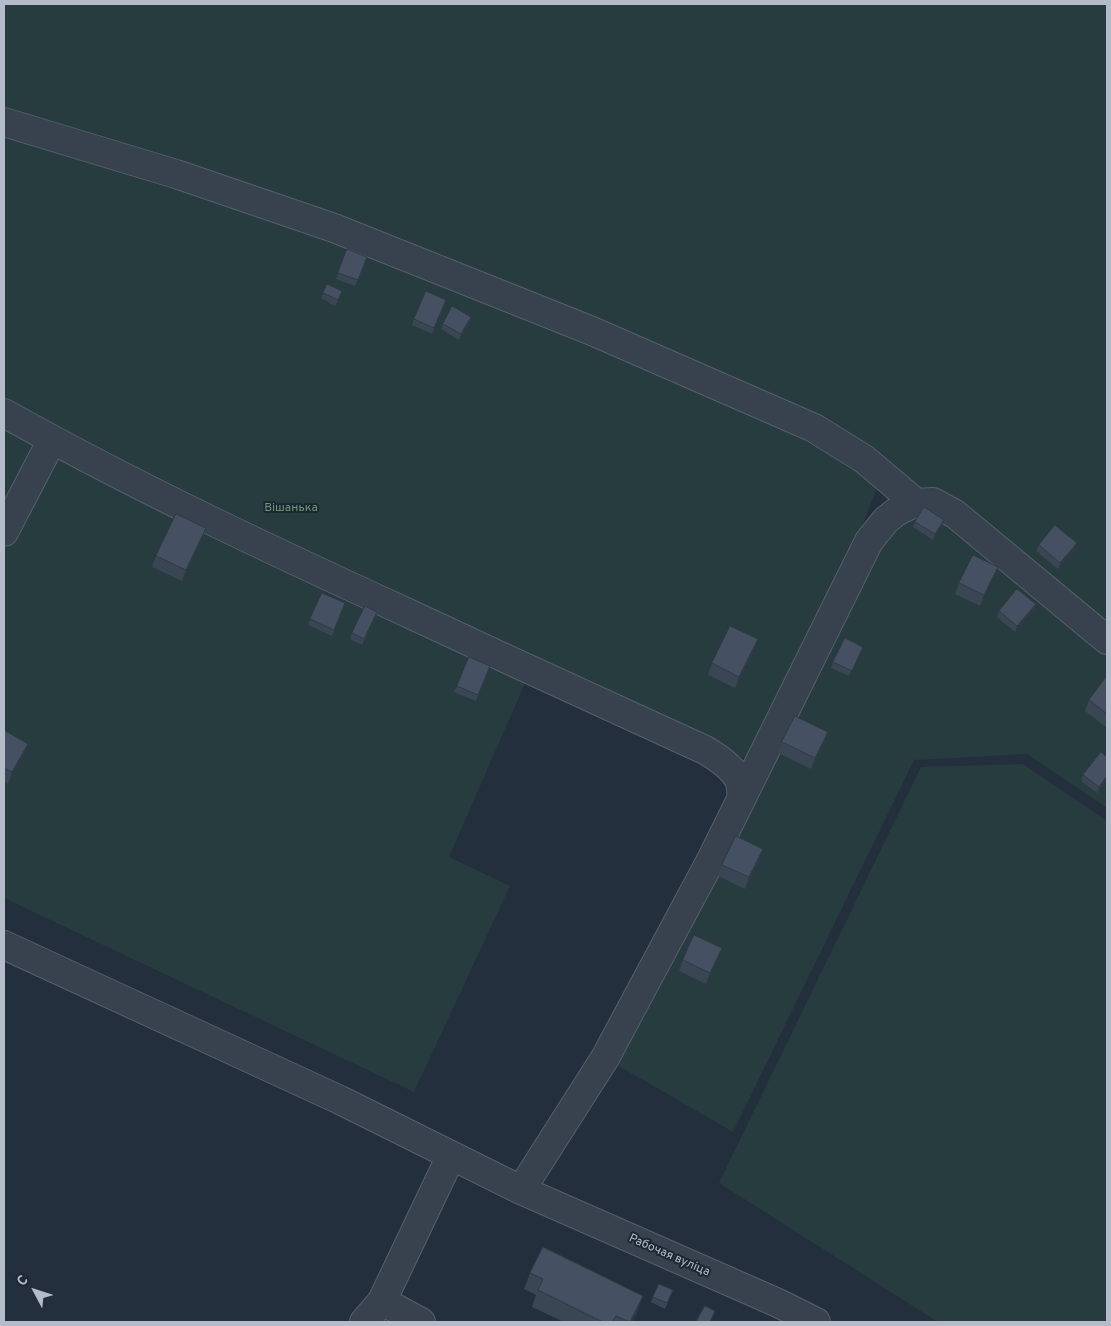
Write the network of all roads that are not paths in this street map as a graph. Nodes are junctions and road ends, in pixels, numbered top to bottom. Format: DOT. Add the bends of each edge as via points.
graph roads {
  1 [pos="4,122"];
  2 [pos="4,413"];
  3 [pos="52,440"];
  4 [pos="916,503"];
  5 [pos="4,532"];
  6 [pos="1107,640"];
  7 [pos="742,798"];
  8 [pos="4,945"];
  9 [pos="451,1156"];
  10 [pos="520,1190"];
  11 [pos="382,1301"];
  12 [pos="364,1322"];
  13 [pos="421,1322"];
  14 [pos="816,1322"];
  1 -- 4 [label="street" via="176,174 334,228 592,331 814,428 864,459"];
  2 -- 3 [label="street"];
  3 -- 5 [label="street"];
  3 -- 7 [label="street" via="305,566 705,750 730,769 739,782"];
  4 -- 6 [label="street" via="933,502 955,514"];
  4 -- 7 [label="street" via="886,520 869,541"];
  7 -- 10 [label="street" via="605,1058"];
  8 -- 9 [label="street, Рабочая вуліца" via="340,1100"];
  9 -- 10 [label="street, Рабочая вуліца"];
  9 -- 11 [label="street"];
  10 -- 14 [label="street, Рабочая вуліца"];
  11 -- 12 [label="street"];
  11 -- 13 [label="street"];
}
